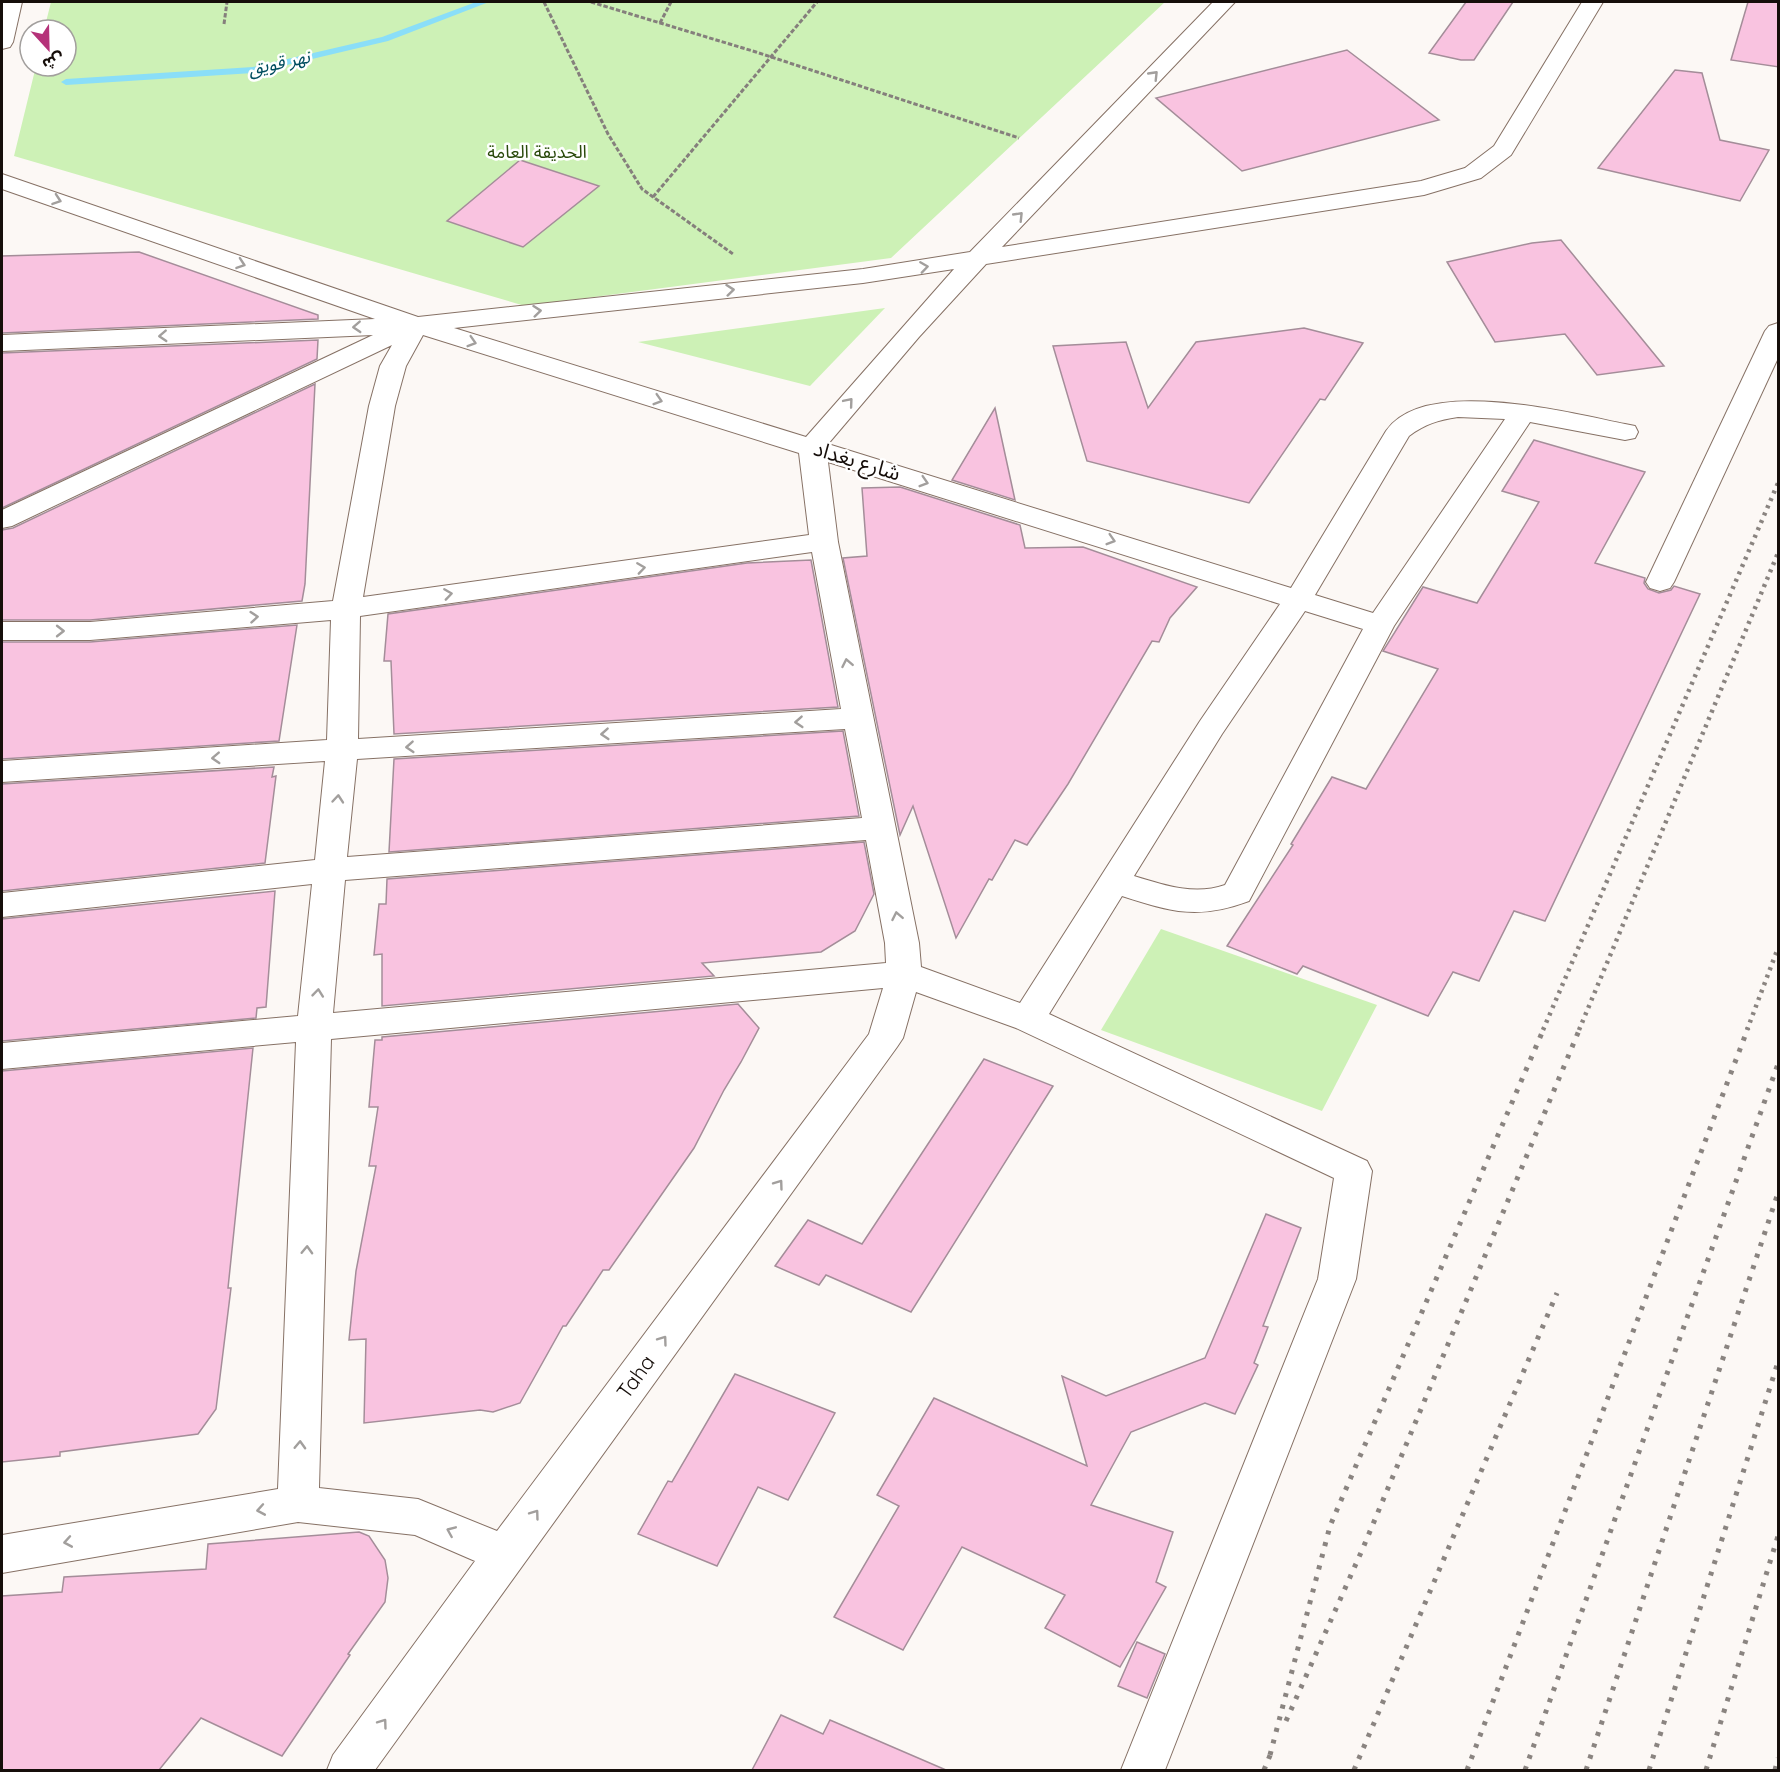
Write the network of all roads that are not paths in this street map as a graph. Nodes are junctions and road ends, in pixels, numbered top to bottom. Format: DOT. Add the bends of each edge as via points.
graph roads {
  1 [pos="11,2"];
  2 [pos="1224,2"];
  3 [pos="1592,2"];
  4 [pos="2,42"];
  5 [pos="2,181"];
  6 [pos="978,259"];
  7 [pos="416,325"];
  8 [pos="1779,331"];
  9 [pos="2,343"];
  10 [pos="1522,414"];
  11 [pos="1625,432"];
  12 [pos="812,447"];
  13 [pos="2,520"];
  14 [pos="824,542"];
  15 [pos="1660,582"];
  16 [pos="1299,598"];
  17 [pos="346,609"];
  18 [pos="1380,625"];
  19 [pos="2,631"];
  20 [pos="858,718"];
  21 [pos="342,751"];
  22 [pos="2,771"];
  23 [pos="880,828"];
  24 [pos="331,870"];
  25 [pos="1114,882"];
  26 [pos="2,905"];
  27 [pos="904,974"];
  28 [pos="1028,1019"];
  29 [pos="314,1026"];
  30 [pos="2,1056"];
  31 [pos="298,1504"];
  32 [pos="2,1554"];
  33 [pos="505,1554"];
  34 [pos="349,1770"];
  35 [pos="1143,1770"];
  1 -- 4 [label="street"];
  6 -- 2 [label="street, one-way"];
  3 -- 6 [label="street" via="1503,150 1473,173 1424,188"];
  5 -- 7 [label="street, شارع بغداد, one-way"];
  7 -- 6 [label="street, one-way" via="864,276"];
  12 -- 6 [label="street, one-way" via="853,396"];
  7 -- 9 [label="street, one-way"];
  7 -- 12 [label="street, شارع بغداد, one-way"];
  7 -- 13 [label="street"];
  7 -- 17 [label="street" via="393,366 382,406"];
  8 -- 15 [label="street"];
  10 -- 11 [label="street"];
  10 -- 16 [label="street" via="1473,409 1440,411 1414,419 1399,432"];
  10 -- 18 [label="street"];
  12 -- 14 [label="street"];
  12 -- 16 [label="street, شارع بغداد, one-way"];
  17 -- 14 [label="street, one-way"];
  20 -- 14 [label="street, one-way"];
  16 -- 18 [label="street, شارع بغداد"];
  16 -- 25 [label="street"];
  19 -- 17 [label="street, one-way" via="90,631"];
  17 -- 21 [label="street"];
  18 -- 25 [label="street" via="1237,893 1207,903 1189,903"];
  20 -- 21 [label="street, one-way"];
  20 -- 23 [label="street"];
  21 -- 22 [label="street, one-way"];
  24 -- 21 [label="street, one-way"];
  23 -- 24 [label="street"];
  27 -- 23 [label="street, one-way" via="902,943"];
  24 -- 26 [label="street"];
  29 -- 24 [label="street, one-way"];
  25 -- 28 [label="street"];
  27 -- 28 [label="street"];
  27 -- 29 [label="street"];
  33 -- 27 [label="street, Taha, one-way" via="864,1069 885,1038"];
  28 -- 35 [label="street" via="1354,1171 1337,1279"];
  29 -- 30 [label="street"];
  31 -- 29 [label="street, one-way"];
  31 -- 32 [label="street, one-way"];
  33 -- 31 [label="street, one-way" via="418,1516"];
  34 -- 33 [label="street, Taha, one-way"];
}
